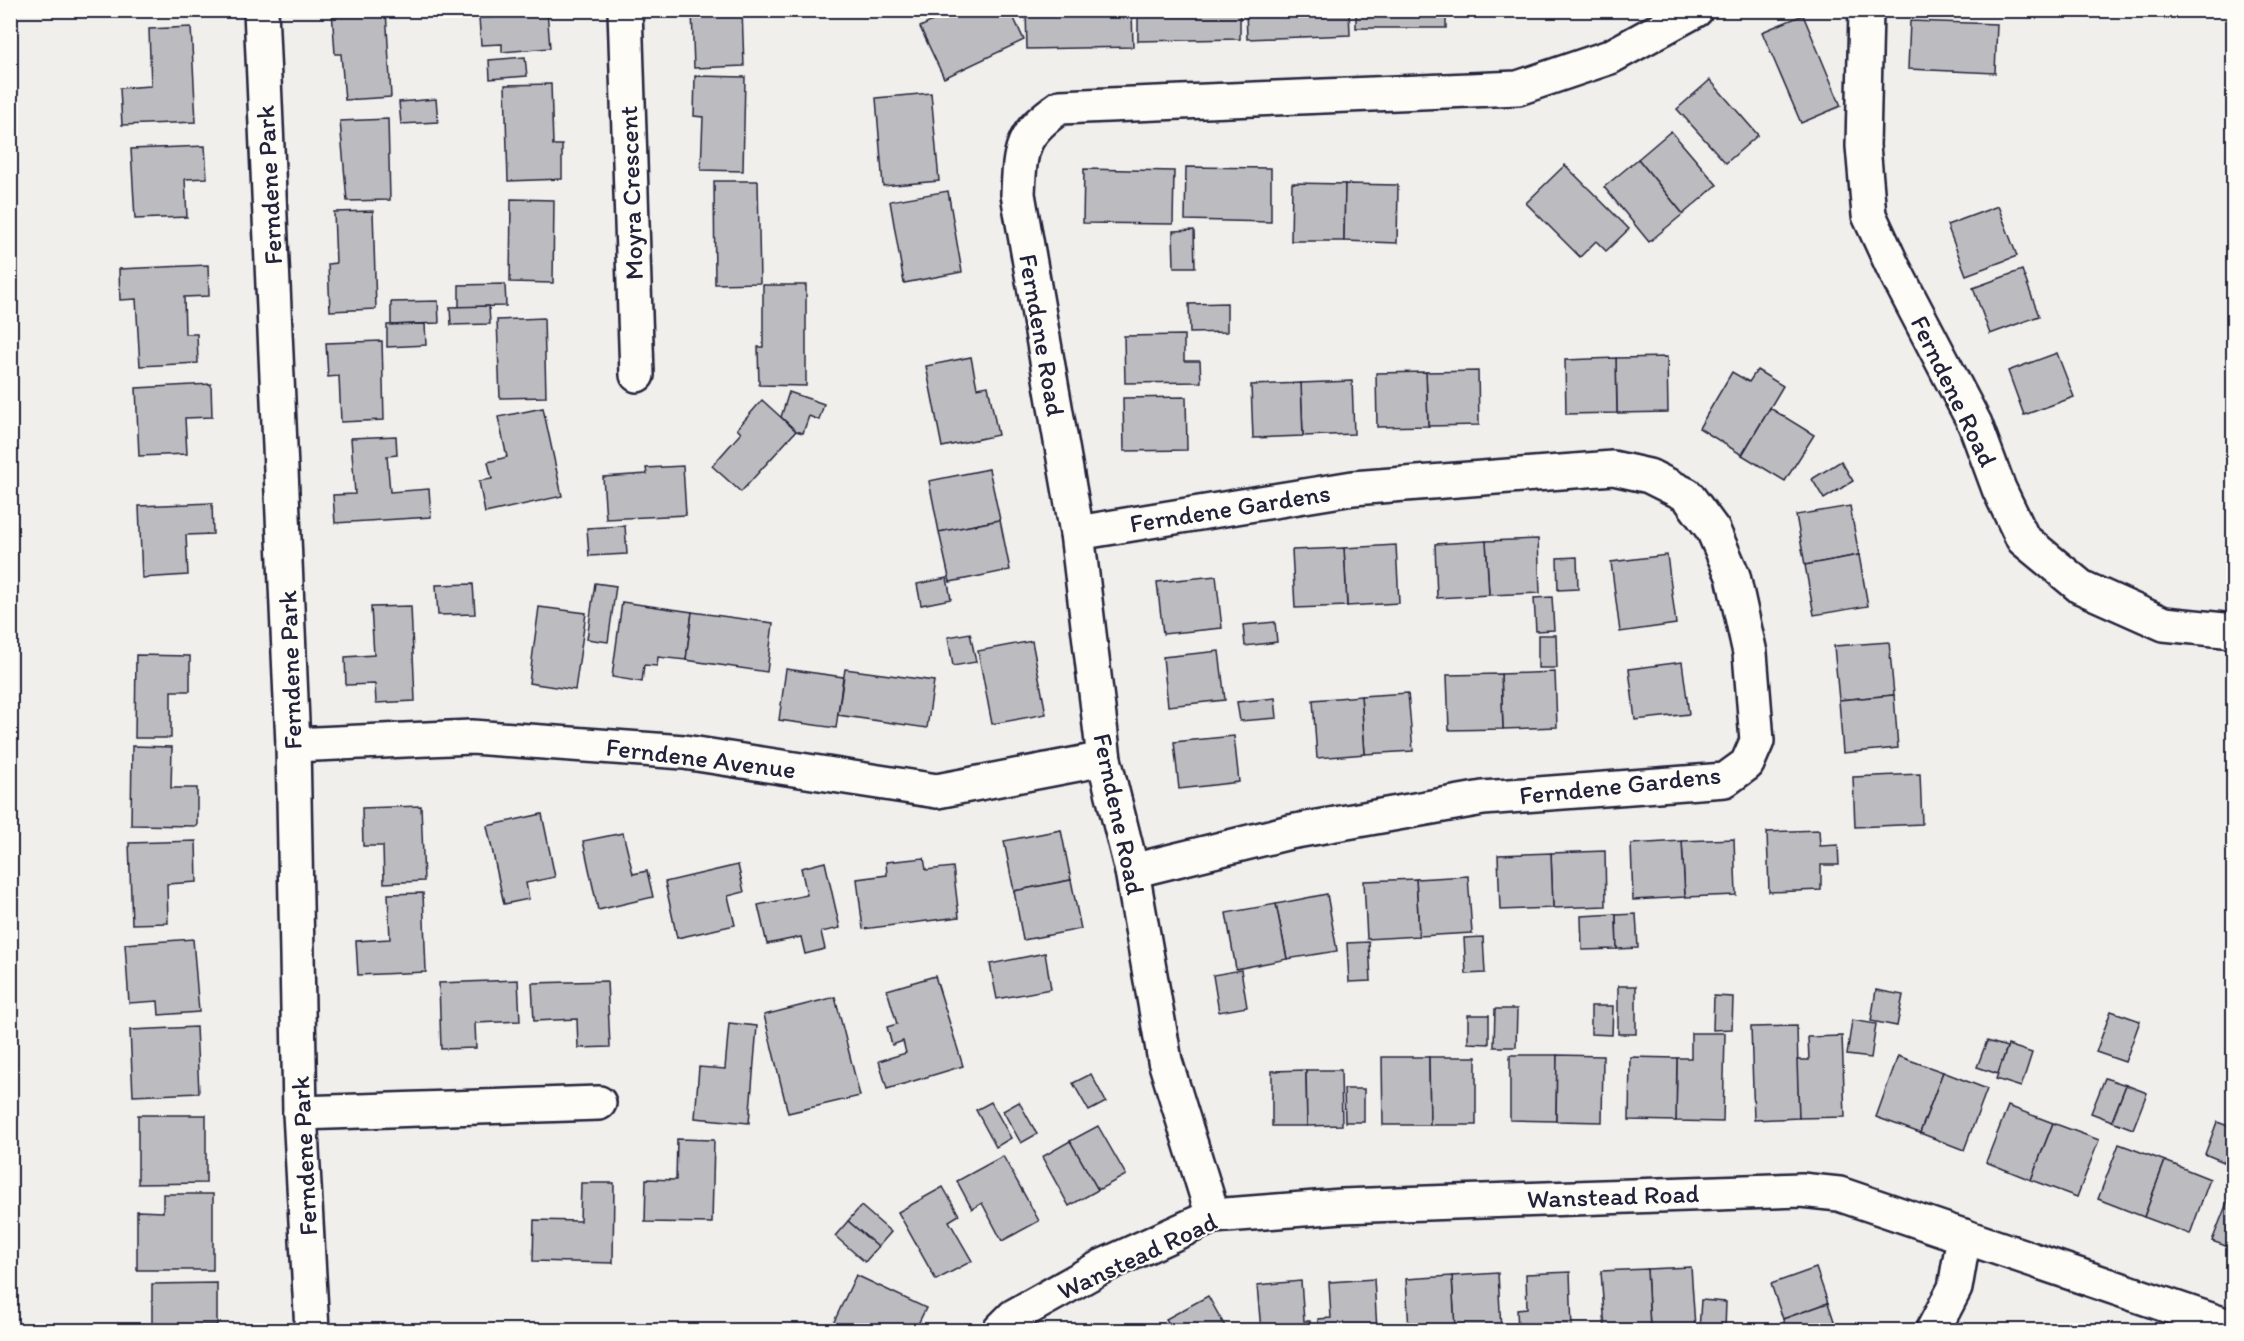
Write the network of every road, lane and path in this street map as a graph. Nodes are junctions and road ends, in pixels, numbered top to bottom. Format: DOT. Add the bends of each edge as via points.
graph roads {
  1 [pos="261,10"];
  2 [pos="625,10"];
  3 [pos="1696,10"];
  4 [pos="1866,10"];
  5 [pos="637,375"];
  6 [pos="1077,533"];
  7 [pos="2234,631"];
  8 [pos="293,745"];
  9 [pos="1104,759"];
  10 [pos="1132,871"];
  11 [pos="599,1104"];
  12 [pos="300,1113"];
  13 [pos="1213,1216"];
  14 [pos="1964,1236"];
  15 [pos="2234,1329"];
  16 [pos="312,1330"];
  17 [pos="1000,1330"];
  18 [pos="1933,1330"];
  1 -- 8 [label="street, Ferndene Park"];
  2 -- 5 [label="street, Moyra Crescent"];
  3 -- 6 [label="street, Ferndene Road" via="1610,57 1518,88 1103,103 1060,107 1035,124 1020,153 1018,194"];
  4 -- 7 [label="street, Ferndene Road" via="1863,146 1869,215 1976,424 1999,489 2023,539 2081,588 2153,620"];
  6 -- 9 [label="street, Ferndene Road"];
  6 -- 10 [label="street, Ferndene Gardens" via="1353,488 1613,468 1649,476 1686,495 1713,530 1733,576 1750,653 1758,741 1747,764 1725,780 1483,798 1290,832"];
  8 -- 9 [label="street, Ferndene Avenue" via="472,737 684,752 936,791"];
  8 -- 12 [label="street, Ferndene Park"];
  9 -- 10 [label="street, Ferndene Road"];
  10 -- 13 [label="street, Ferndene Road" via="1165,1061"];
  11 -- 12 [label="street"];
  12 -- 16 [label="street, Ferndene Park"];
  13 -- 14 [label="street, Wanstead Road" via="1342,1206 1801,1190 1839,1194"];
  13 -- 17 [label="street, Wanstead Road" via="1103,1266 1014,1316"];
  14 -- 15 [label="street, Wanstead Road"];
  14 -- 18 [label="street" via="1955,1288"];
}
